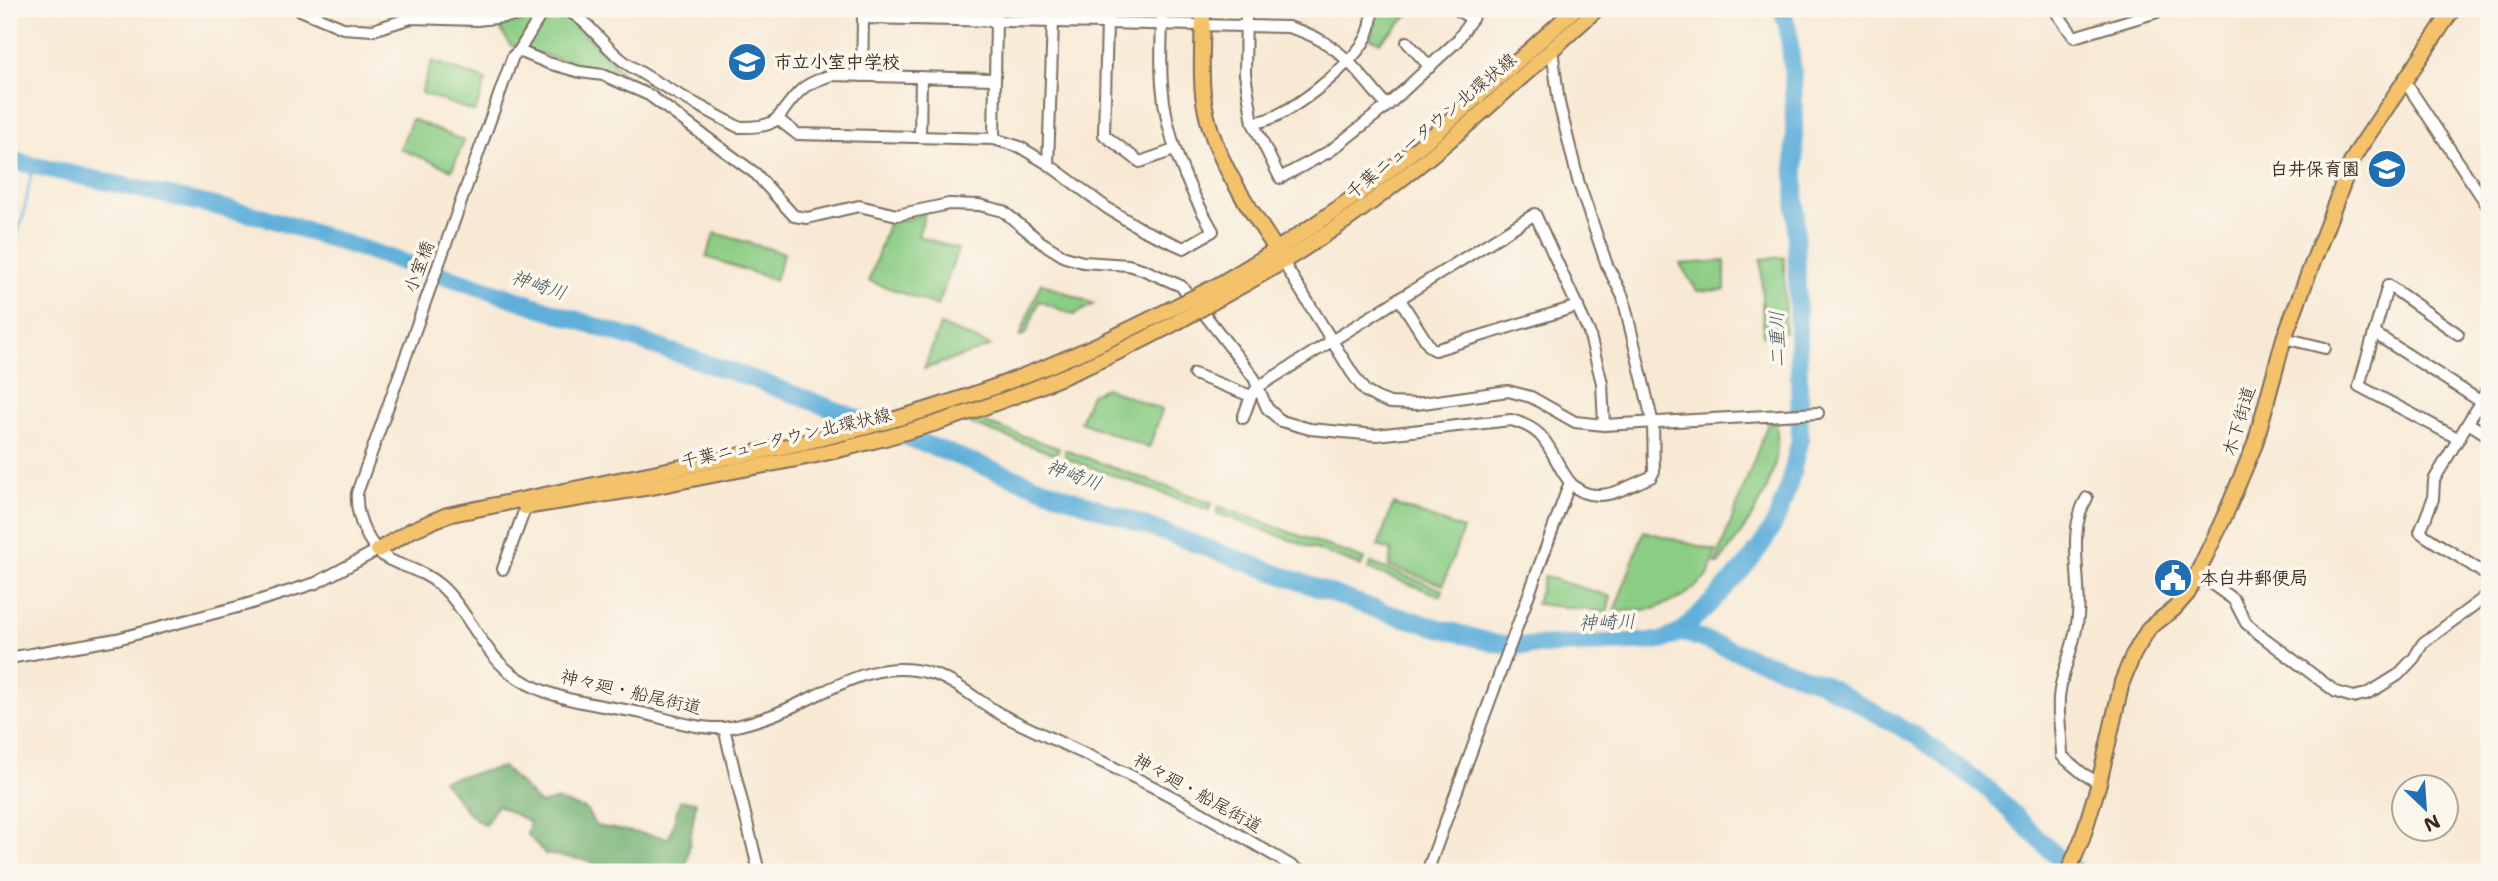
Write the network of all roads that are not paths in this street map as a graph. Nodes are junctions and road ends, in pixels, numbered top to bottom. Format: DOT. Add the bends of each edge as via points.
graph roads {
  1 [pos="299,9"];
  2 [pos="1162,9"];
  3 [pos="1203,9"];
  4 [pos="1246,9"];
  5 [pos="1372,9"];
  6 [pos="1456,9"];
  7 [pos="1575,9"];
  8 [pos="1597,9"];
  9 [pos="2054,9"];
  10 [pos="2167,9"];
  11 [pos="2453,9"];
  12 [pos="534,12"];
  13 [pos="863,13"];
  14 [pos="400,14"];
  15 [pos="920,14"];
  16 [pos="1475,14"];
  17 [pos="996,20"];
  18 [pos="1053,21"];
  19 [pos="1107,22"];
  20 [pos="1162,23"];
  21 [pos="1203,24"];
  22 [pos="1246,26"];
  23 [pos="1407,41"];
  24 [pos="1552,49"];
  25 [pos="519,51"];
  26 [pos="1348,61"];
  27 [pos="1430,67"];
  28 [pos="862,76"];
  29 [pos="921,77"];
  30 [pos="994,79"];
  31 [pos="2404,80"];
  32 [pos="1387,106"];
  33 [pos="779,120"];
  34 [pos="1253,123"];
  35 [pos="920,137"];
  36 [pos="994,139"];
  37 [pos="1174,150"];
  38 [pos="1048,164"];
  39 [pos="2489,208"];
  40 [pos="1280,256"];
  41 [pos="1399,298"];
  42 [pos="1578,306"];
  43 [pos="2374,333"];
  44 [pos="2458,334"];
  45 [pos="2284,338"];
  46 [pos="1332,341"];
  47 [pos="2325,348"];
  48 [pos="1194,374"];
  49 [pos="2489,387"];
  50 [pos="1254,391"];
  51 [pos="2480,401"];
  52 [pos="1818,413"];
  53 [pos="1243,418"];
  54 [pos="2468,423"];
  55 [pos="1653,424"];
  56 [pos="1604,425"];
  57 [pos="2489,436"];
  58 [pos="2459,439"];
  59 [pos="732,464"];
  60 [pos="1569,485"];
  61 [pos="2087,498"];
  62 [pos="526,506"];
  63 [pos="447,515"];
  64 [pos="378,550"];
  65 [pos="503,569"];
  66 [pos="2198,574"];
  67 [pos="2489,578"];
  68 [pos="2489,594"];
  69 [pos="9,658"];
  70 [pos="724,728"];
  71 [pos="2099,783"];
  72 [pos="759,872"];
  73 [pos="1302,872"];
  74 [pos="1427,872"];
  75 [pos="2068,872"];
  1 -- 14 [label="street" via="349,29 390,26"];
  2 -- 20 [label="street"];
  3 -- 21 [label="main road"];
  4 -- 22 [label="street"];
  5 -- 26 [label="street" via="1365,41"];
  6 -- 16 [label="street"];
  7 -- 40 [label="main road, 千葉ニュータウン北環状線" via="1410,155"];
  8 -- 24 [label="main road, 千葉ニュータウン北環状線"];
  9 -- 10 [label="street" via="2074,37"];
  11 -- 31 [label="main road, 木下街道"];
  12 -- 14 [label="street" via="495,18"];
  12 -- 25 [label="street, 小室橋"];
  12 -- 33 [label="street" via="573,13 626,63 738,127 757,128"];
  13 -- 15 [label="street"];
  13 -- 28 [label="street"];
  15 -- 17 [label="street"];
  16 -- 27 [label="street" via="1457,41"];
  17 -- 18 [label="street"];
  17 -- 30 [label="street"];
  18 -- 19 [label="street"];
  18 -- 38 [label="street"];
  19 -- 20 [label="street"];
  19 -- 37 [label="street" via="1104,135 1140,162"];
  20 -- 21 [label="street"];
  20 -- 37 [label="street" via="1161,82"];
  21 -- 22 [label="street"];
  21 -- 40 [label="main road" via="1203,97 1215,144"];
  22 -- 26 [label="street" via="1288,27 1312,34"];
  22 -- 34 [label="street" via="1245,74"];
  23 -- 27 [label="street"];
  24 -- 40 [label="main road, 千葉ニュータウン北環状線" via="1399,181"];
  24 -- 55 [label="street" via="1559,103 1579,184 1623,297"];
  25 -- 50 [label="street" via="548,63 603,75 649,95 756,174 794,216 807,218 859,206 897,215 949,204 979,205 1003,211 1065,257 1128,265 1159,275 1181,286 1192,298 1254,378"];
  25 -- 64 [label="street, 小室橋" via="513,56 357,493 362,525"];
  26 -- 32 [label="street"];
  26 -- 34 [label="street" via="1292,109"];
  27 -- 32 [label="street"];
  28 -- 29 [label="street"];
  28 -- 33 [label="street" via="831,75 814,81 802,89"];
  29 -- 30 [label="street"];
  29 -- 35 [label="street"];
  30 -- 36 [label="street"];
  31 -- 39 [label="street"];
  31 -- 45 [label="main road, 木下街道" via="2350,165"];
  32 -- 34 [label="street" via="1329,151 1280,178"];
  33 -- 35 [label="street" via="797,134"];
  35 -- 36 [label="street"];
  36 -- 38 [label="street" via="1020,147"];
  37 -- 38 [label="street" via="1193,197 1213,230 1184,248 1107,208"];
  40 -- 46 [label="street"];
  40 -- 59 [label="main road, 千葉ニュータウン北環状線, bridge" via="1221,290 1194,314 1089,365 974,409 841,449"];
  41 -- 42 [label="street" via="1435,350"];
  41 -- 42 [label="street" via="1535,214"];
  41 -- 46 [label="street"];
  42 -- 56 [label="street" via="1598,362"];
  43 -- 44 [label="street" via="2388,285"];
  43 -- 51 [label="street"];
  43 -- 58 [label="street" via="2358,386"];
  45 -- 47 [label="street"];
  45 -- 66 [label="main road, 木下街道" via="2255,444"];
  46 -- 50 [label="street"];
  46 -- 56 [label="street" via="1365,391 1390,402 1416,404 1508,391 1531,397 1575,422"];
  48 -- 50 [label="street"];
  49 -- 51 [label="street"];
  50 -- 53 [label="street"];
  50 -- 60 [label="street" via="1276,419 1310,429 1376,435 1500,419 1521,422 1540,436"];
  51 -- 54 [label="street"];
  52 -- 55 [label="street"];
  54 -- 57 [label="street"];
  54 -- 58 [label="street"];
  55 -- 56 [label="street"];
  55 -- 60 [label="street" via="1651,477 1597,495"];
  58 -- 67 [label="street" via="2434,480 2431,507 2420,532"];
  59 -- 62 [label="main road, 千葉ニュータウン北環状線" via="657,486"];
  59 -- 63 [label="main road, 千葉ニュータウン北環状線"];
  60 -- 74 [label="street"];
  61 -- 71 [label="street" via="2077,536 2077,630 2059,704 2062,756"];
  62 -- 63 [label="main road, 千葉ニュータウン北環状線"];
  62 -- 65 [label="street"];
  63 -- 64 [label="main road, 千葉ニュータウン北環状線"];
  64 -- 69 [label="street" via="316,583 245,605 117,639"];
  64 -- 70 [label="street, 神々廻・船尾街道" via="435,581 489,652 518,679 590,703"];
  66 -- 68 [label="street" via="2234,600 2255,631 2336,692 2353,697 2398,675 2423,643"];
  66 -- 71 [label="main road, 木下街道" via="2182,601 2149,628 2133,655 2122,682"];
  70 -- 72 [label="street"];
  70 -- 73 [label="street, 神々廻・船尾街道" via="762,719 873,671 892,668 928,673 994,711 1167,794"];
  71 -- 75 [label="main road, 木下街道"];
}
